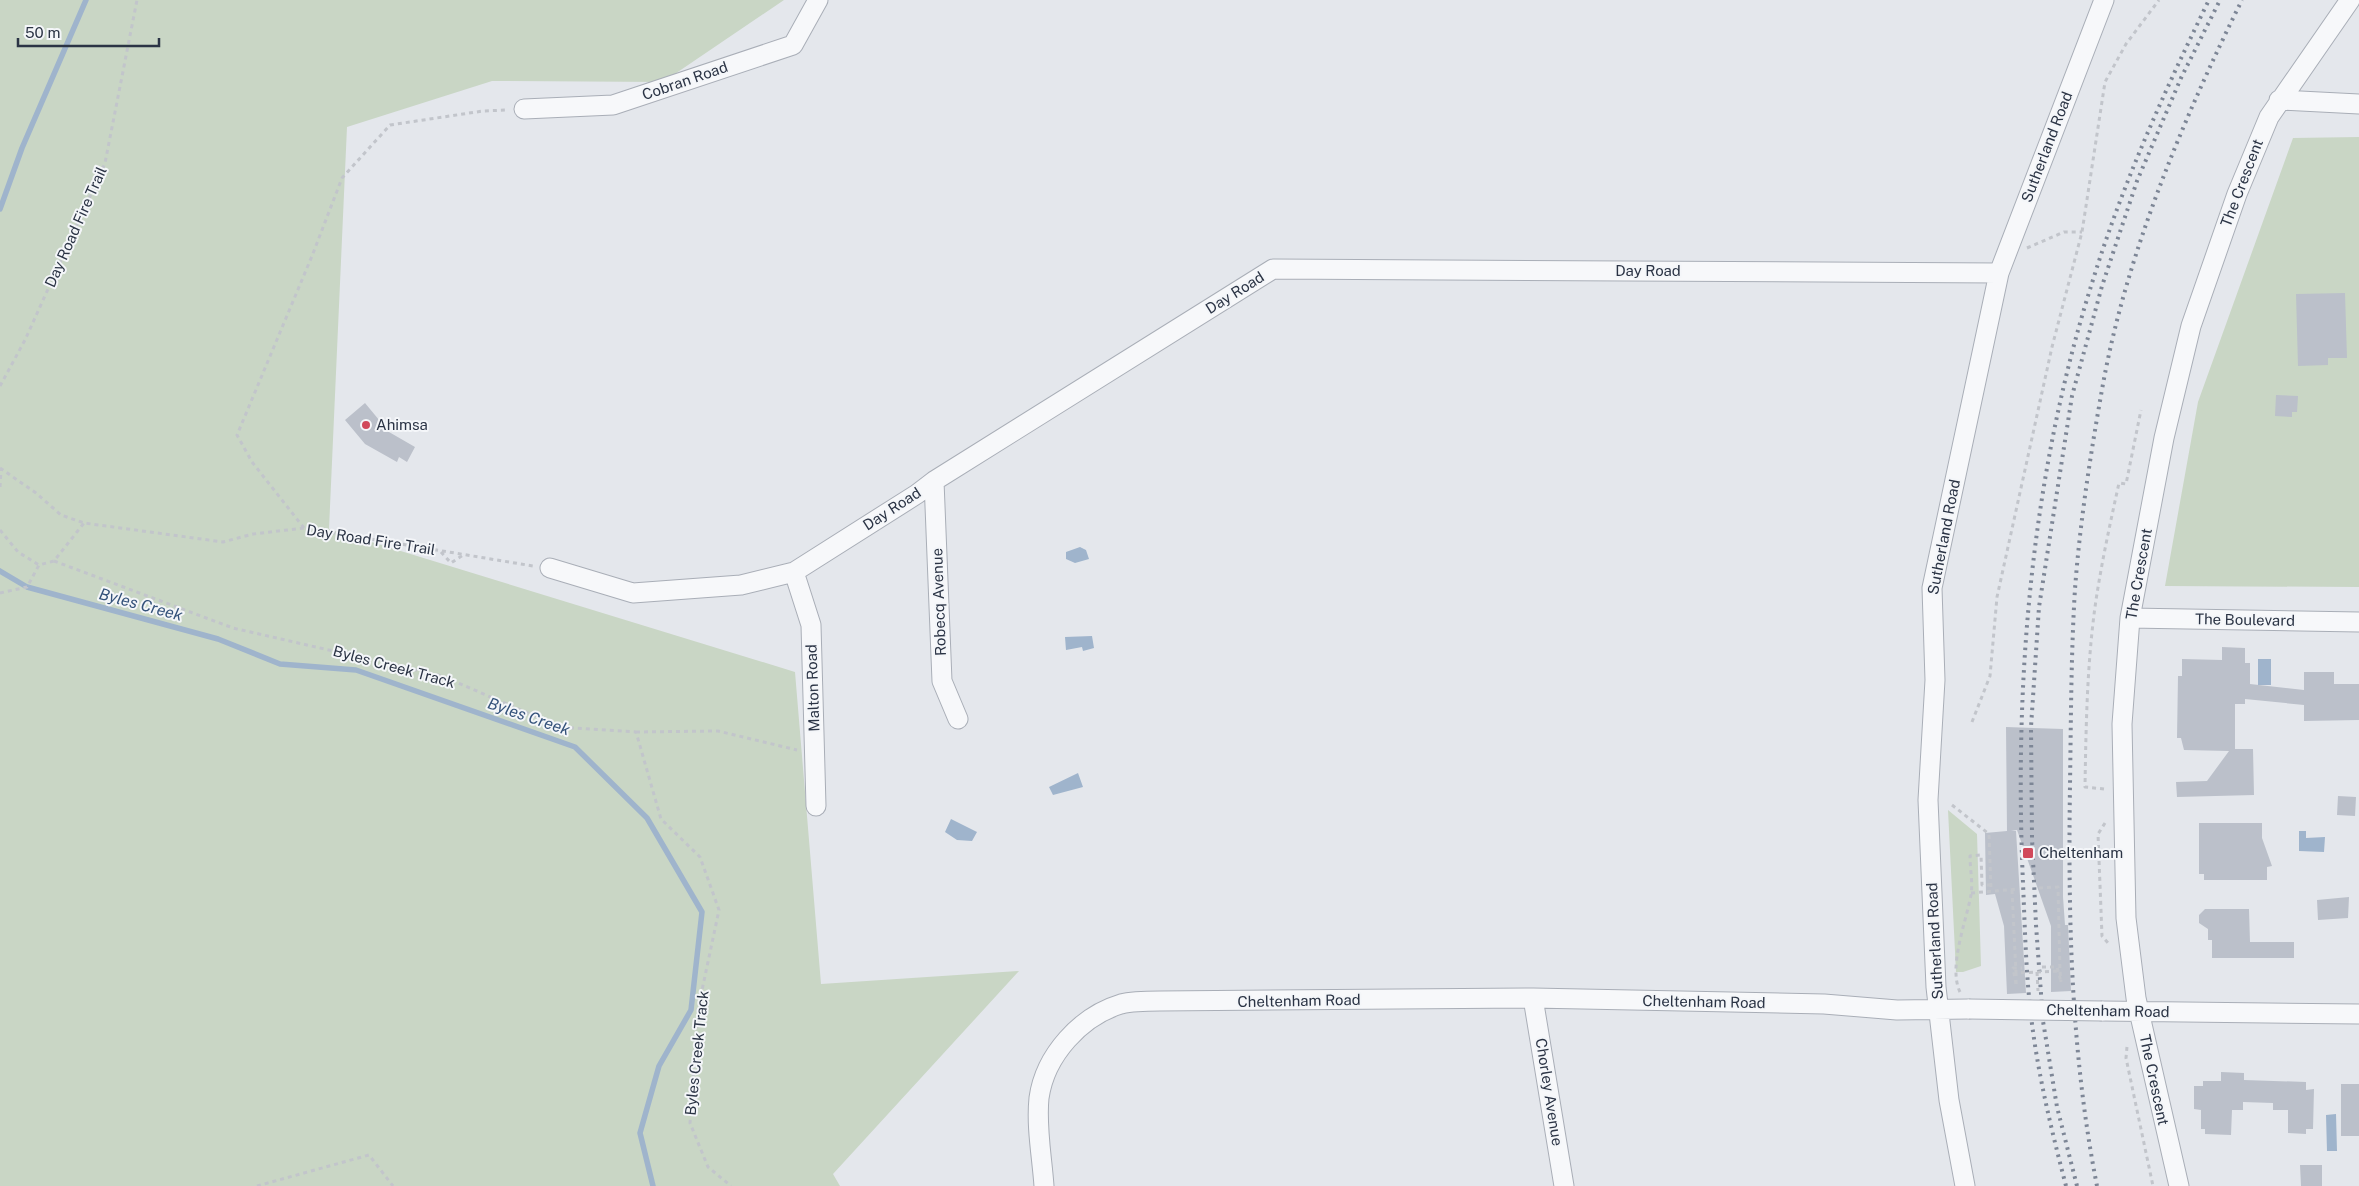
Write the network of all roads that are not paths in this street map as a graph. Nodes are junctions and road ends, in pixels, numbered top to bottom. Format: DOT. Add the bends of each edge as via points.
graph roads {
  1 [pos="818,0"];
  2 [pos="2104,0"];
  3 [pos="2350,0"];
  4 [pos="2279,100"];
  5 [pos="2359,104"];
  6 [pos="524,109"];
  7 [pos="1999,273"];
  8 [pos="934,481"];
  9 [pos="550,568"];
  10 [pos="794,572"];
  11 [pos="2130,618"];
  12 [pos="2359,622"];
  13 [pos="958,719"];
  14 [pos="816,806"];
  15 [pos="1533,998"];
  16 [pos="1938,1009"];
  17 [pos="2139,1012"];
  18 [pos="2359,1014"];
  19 [pos="1044,1186"];
  20 [pos="1564,1186"];
  21 [pos="1965,1186"];
  22 [pos="2179,1186"];
  1 -- 6 [label="street, Cobran Road" via="793,45 613,105"];
  2 -- 7 [label="street, Sutherland Road"];
  3 -- 4 [label="street, The Crescent"];
  4 -- 5 [label="street"];
  4 -- 11 [label="street, The Crescent" via="2259,136 2191,326 2164,438"];
  7 -- 8 [label="street, Day Road" via="1273,269"];
  7 -- 16 [label="street, Sutherland Road" via="1932,588 1935,680 1928,800"];
  8 -- 10 [label="street, Day Road"];
  8 -- 13 [label="street, Robecq Avenue" via="942,680"];
  9 -- 10 [label="street, Day Road" via="633,593 741,585"];
  10 -- 14 [label="street, Malton Road" via="811,625"];
  11 -- 12 [label="street, The Boulevard"];
  11 -- 17 [label="street, The Crescent" via="2122,724 2122,790 2126,918"];
  15 -- 16 [label="street, Cheltenham Road"];
  15 -- 19 [label="street, Cheltenham Road" via="1138,1002 1124,1003 1100,1012 1079,1027 1047,1070 1038,1118"];
  15 -- 20 [label="street, Chorley Avenue"];
  16 -- 17 [label="street, Cheltenham Road, bridge" via="1968,1001"];
  16 -- 21 [label="street, Sutherland Road" via="1949,1100"];
  17 -- 18 [label="street, Cheltenham Road"];
  17 -- 22 [label="street, The Crescent"];
}
